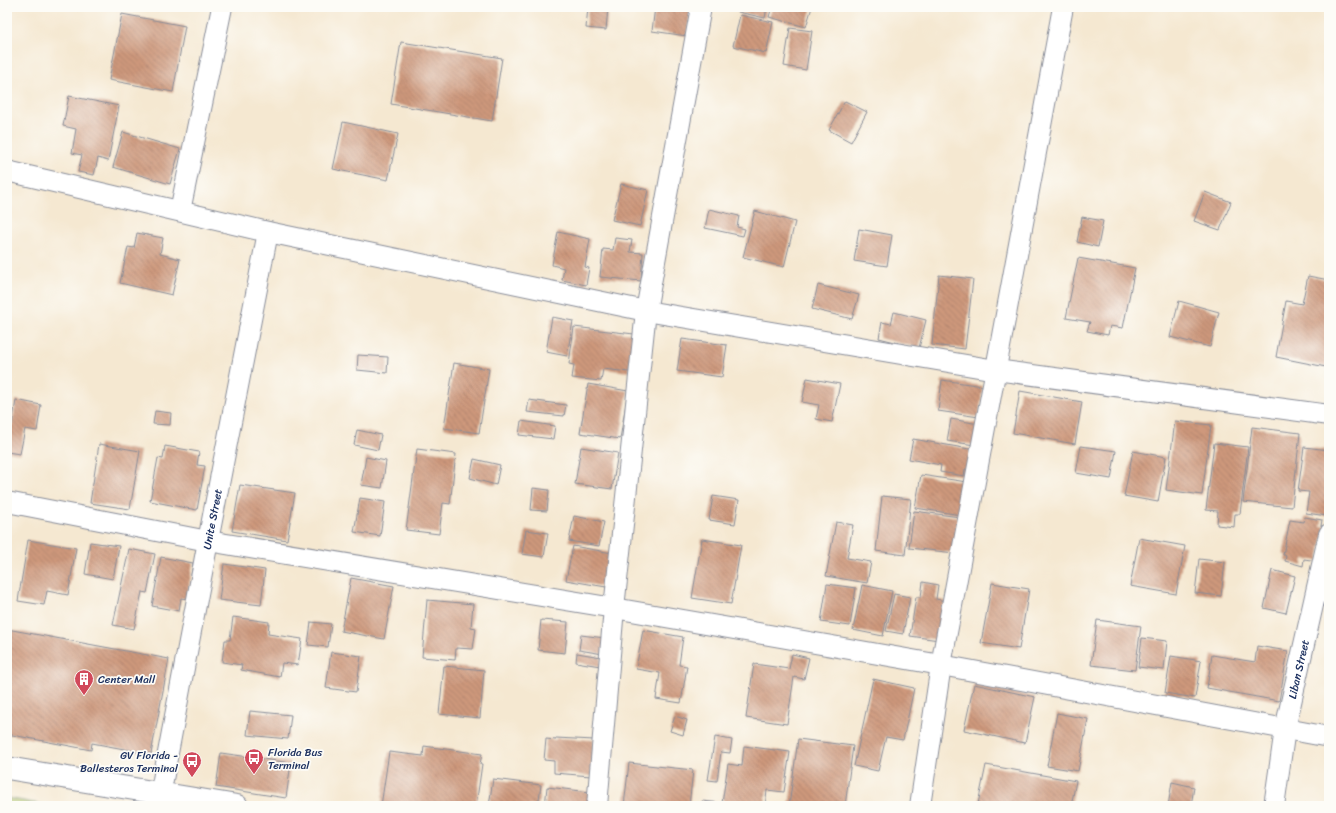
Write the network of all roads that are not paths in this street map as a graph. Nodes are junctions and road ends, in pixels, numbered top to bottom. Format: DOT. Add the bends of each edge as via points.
graph roads {
  1 [pos="222,7"];
  2 [pos="701,7"];
  3 [pos="1063,7"];
  4 [pos="7,171"];
  5 [pos="180,211"];
  6 [pos="268,232"];
  7 [pos="646,311"];
  8 [pos="996,370"];
  9 [pos="1329,415"];
  10 [pos="7,502"];
  11 [pos="1329,534"];
  12 [pos="208,541"];
  13 [pos="614,608"];
  14 [pos="941,665"];
  15 [pos="1286,729"];
  16 [pos="1329,737"];
  17 [pos="7,768"];
  18 [pos="159,800"];
  19 [pos="237,806"];
  20 [pos="596,806"];
  21 [pos="920,806"];
  22 [pos="1274,806"];
  1 -- 5 [label="street"];
  2 -- 7 [label="street"];
  3 -- 8 [label="street"];
  4 -- 5 [label="street"];
  5 -- 6 [label="street"];
  6 -- 7 [label="street"];
  6 -- 12 [label="street, Unite Street"];
  7 -- 8 [label="street"];
  7 -- 13 [label="street"];
  8 -- 9 [label="street"];
  8 -- 14 [label="street"];
  10 -- 12 [label="street"];
  11 -- 15 [label="street, Liban Street"];
  12 -- 13 [label="street"];
  12 -- 18 [label="street, Unite Street"];
  13 -- 14 [label="street"];
  13 -- 20 [label="street"];
  14 -- 15 [label="street"];
  14 -- 21 [label="street"];
  15 -- 16 [label="street"];
  15 -- 22 [label="street, Liban Street"];
  17 -- 18 [label="main road"];
  18 -- 19 [label="main road"];
}
